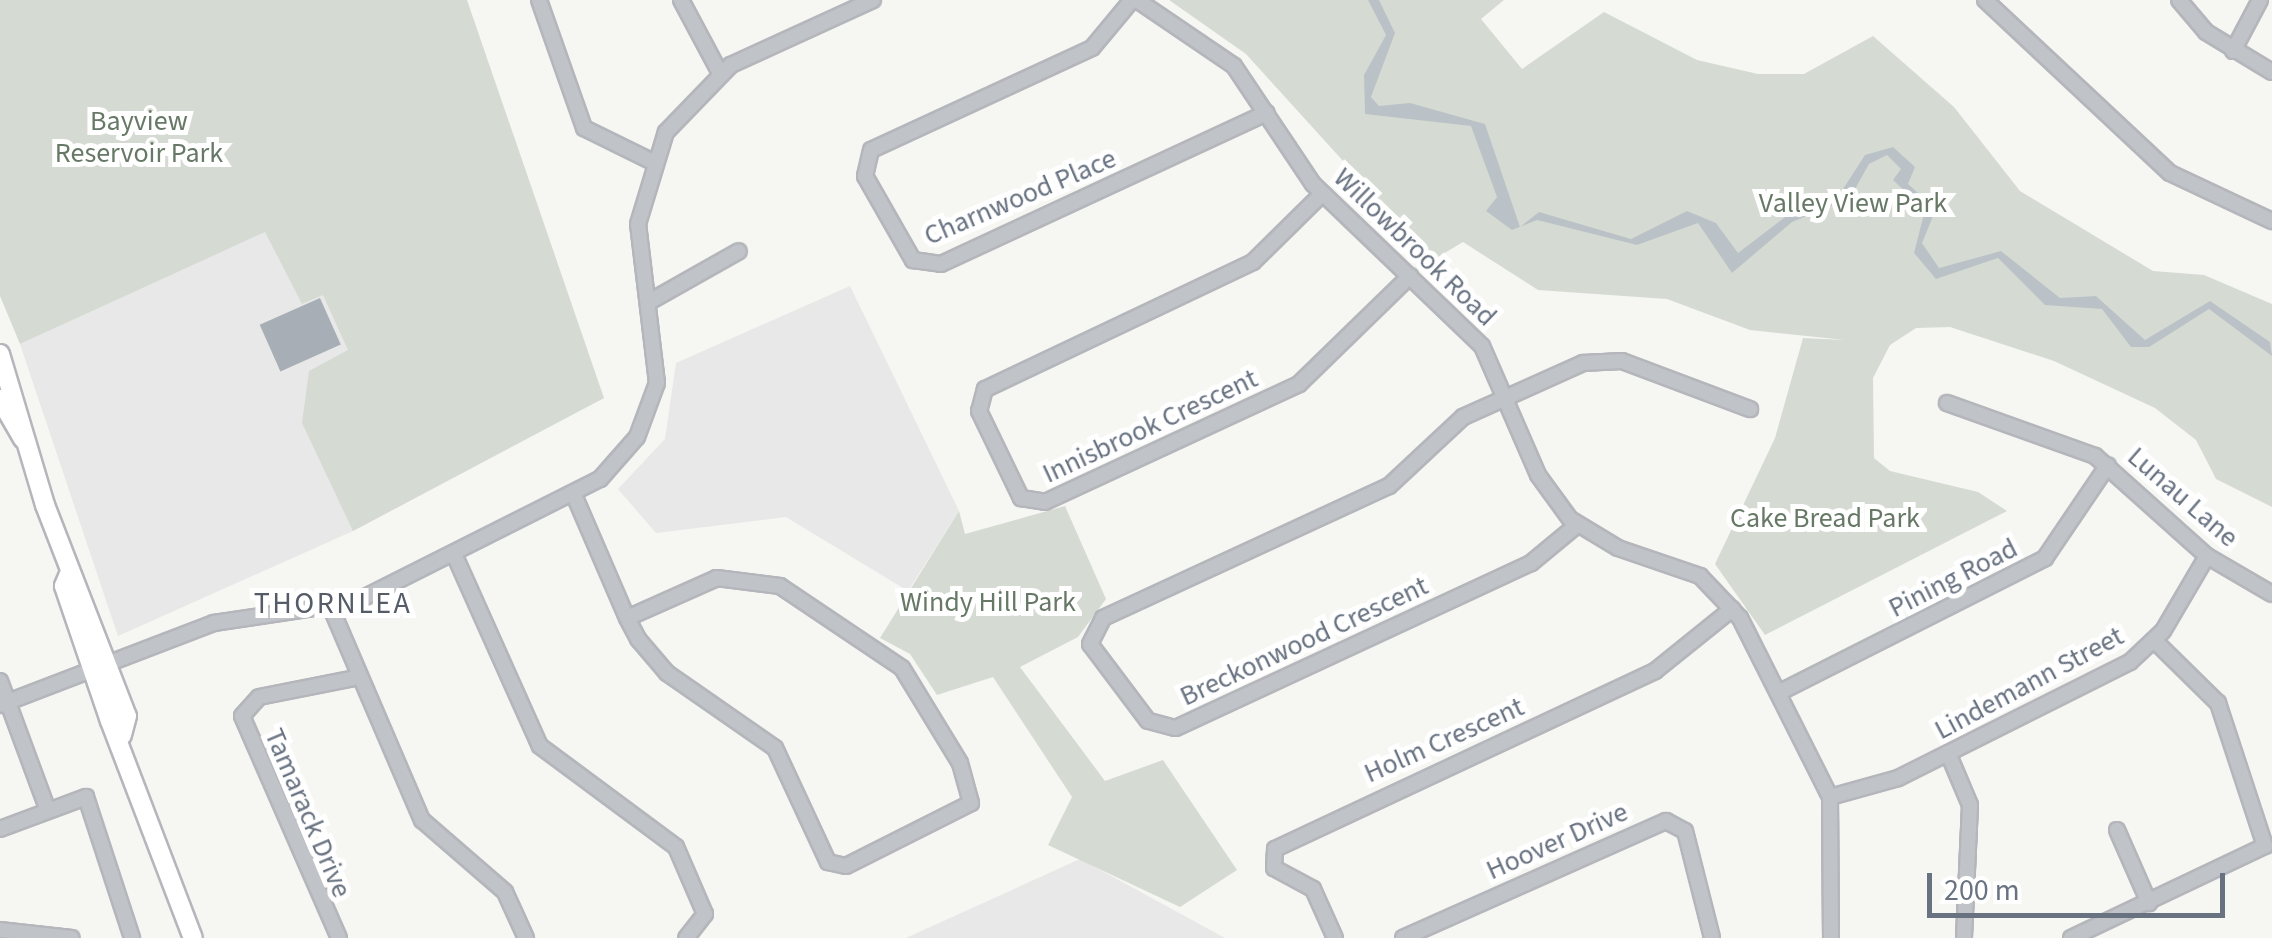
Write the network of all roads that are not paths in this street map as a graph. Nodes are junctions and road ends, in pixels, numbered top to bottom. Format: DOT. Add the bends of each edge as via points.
graph roads {
  1 [pos="539,0"];
  2 [pos="681,0"];
  3 [pos="873,0"];
  4 [pos="1134,0"];
  5 [pos="1985,0"];
  6 [pos="2179,0"];
  7 [pos="2260,0"];
  8 [pos="852,4"];
  9 [pos="2234,52"];
  10 [pos="2272,72"];
  11 [pos="720,73"];
  12 [pos="1267,113"];
  13 [pos="651,161"];
  14 [pos="1322,194"];
  15 [pos="2272,222"];
  16 [pos="740,251"];
  17 [pos="1410,276"];
  18 [pos="649,302"];
  19 [pos="0,354"];
  20 [pos="1510,395"];
  21 [pos="0,399"];
  22 [pos="1946,403"];
  23 [pos="1750,409"];
  24 [pos="23,439"];
  25 [pos="2108,464"];
  26 [pos="574,495"];
  27 [pos="1578,525"];
  28 [pos="454,554"];
  29 [pos="2206,556"];
  30 [pos="2272,594"];
  31 [pos="330,608"];
  32 [pos="1732,609"];
  33 [pos="628,618"];
  34 [pos="2156,641"];
  35 [pos="99,661"];
  36 [pos="360,677"];
  37 [pos="0,681"];
  38 [pos="1780,692"];
  39 [pos="4,703"];
  40 [pos="1948,754"];
  41 [pos="1830,798"];
  42 [pos="47,808"];
  43 [pos="0,830"];
  44 [pos="2117,830"];
  45 [pos="2149,903"];
  46 [pos="0,930"];
  47 [pos="72,938"];
  48 [pos="132,938"];
  49 [pos="193,938"];
  50 [pos="338,938"];
  51 [pos="526,938"];
  52 [pos="686,938"];
  53 [pos="1335,938"];
  54 [pos="1403,938"];
  55 [pos="1712,938"];
  56 [pos="1831,938"];
  57 [pos="1964,938"];
  58 [pos="2072,938"];
  1 -- 13 [label="street" via="584,128"];
  2 -- 11 [label="street"];
  3 -- 8 [label="street"];
  4 -- 12 [label="street, Willowbrook Road" via="1222,55"];
  4 -- 12 [label="street, Charnwood Place" via="1092,48 871,150 865,176 913,260 941,264"];
  5 -- 15 [label="street" via="2170,173"];
  6 -- 9 [label="street"];
  7 -- 9 [label="street"];
  8 -- 11 [label="street"];
  9 -- 10 [label="street"];
  11 -- 13 [label="street" via="682,109"];
  12 -- 14 [label="street, Willowbrook Road"];
  13 -- 18 [label="street" via="638,224"];
  14 -- 17 [label="street, Willowbrook Road"];
  14 -- 17 [label="street, Innisbrook Crescent" via="1245,266 985,389 979,411 1021,498 1045,502 1299,384"];
  16 -- 18 [label="street"];
  17 -- 20 [label="street, Willowbrook Road" via="1482,346"];
  18 -- 26 [label="street" via="659,363 650,412 618,463"];
  19 -- 24 [label="main road"];
  20 -- 23 [label="street" via="1611,359"];
  20 -- 27 [label="street, Willowbrook Road" via="1538,475"];
  20 -- 27 [label="street, Breckonwood Crescent" via="1464,417 1389,486 1103,618 1092,649 1148,721 1175,728 1532,562"];
  21 -- 24 [label="main road" via="11,432"];
  22 -- 25 [label="street, Lunau Lane"];
  24 -- 35 [label="main road" via="70,574 64,586"];
  25 -- 29 [label="street, Lunau Lane"];
  25 -- 38 [label="street, Pining Road" via="2045,558"];
  26 -- 28 [label="street"];
  26 -- 33 [label="street"];
  27 -- 32 [label="street, Willowbrook Road" via="1700,576"];
  28 -- 31 [label="street"];
  28 -- 52 [label="street" via="540,746 676,847 705,914"];
  29 -- 30 [label="street, Lunau Lane"];
  29 -- 34 [label="street, Lindemann Street"];
  31 -- 35 [label="street" via="226,620"];
  31 -- 36 [label="street"];
  32 -- 38 [label="street, Willowbrook Road"];
  32 -- 53 [label="street, Holm Crescent" via="1655,672 1275,849 1274,868 1313,889"];
  33 -- 33 [label="street" via="667,673 775,748 834,866 971,803 960,764 902,668 780,586 717,578"];
  34 -- 40 [label="street, Lindemann Street"];
  34 -- 45 [label="street" via="2218,703 2266,842 2256,855"];
  35 -- 39 [label="street"];
  35 -- 49 [label="main road"];
  36 -- 50 [label="street, Tamarack Drive" via="259,697 242,716"];
  36 -- 51 [label="street" via="427,828 505,892"];
  37 -- 39 [label="street"];
  38 -- 41 [label="street, Willowbrook Road"];
  39 -- 42 [label="street"];
  40 -- 41 [label="street, Lindemann Street"];
  40 -- 57 [label="street" via="1970,805"];
  41 -- 56 [label="street, Willowbrook Road"];
  42 -- 43 [label="street"];
  42 -- 48 [label="street" via="79,794 92,803"];
  44 -- 45 [label="street"];
  45 -- 58 [label="street"];
  46 -- 47 [label="street"];
  54 -- 55 [label="street, Hoover Drive" via="1666,821 1685,832"];
}
